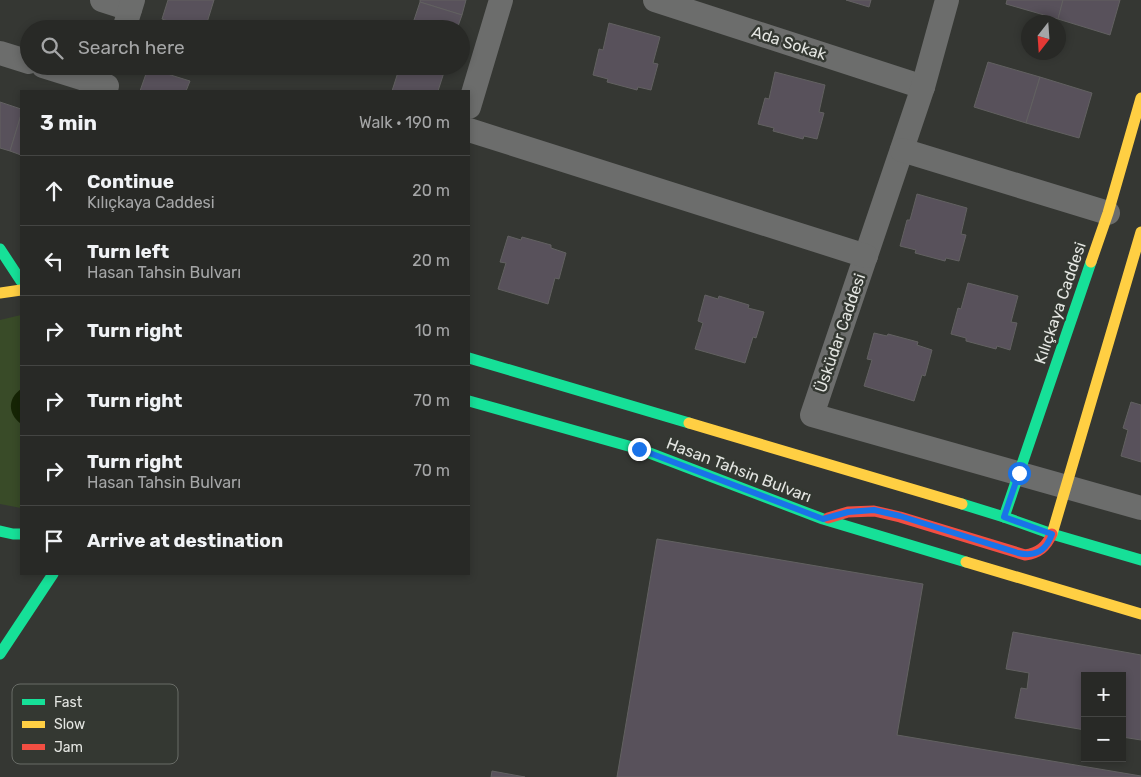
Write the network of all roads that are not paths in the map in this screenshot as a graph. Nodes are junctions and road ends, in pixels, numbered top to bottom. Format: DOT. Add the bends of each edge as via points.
graph roads {
  1 [pos="102,0"];
  2 [pos="501,0"];
  3 [pos="655,0"];
  4 [pos="947,0"];
  5 [pos="129,12"];
  6 [pos="0,53"];
  7 [pos="20,59"];
  8 [pos="83,75"];
  9 [pos="109,81"];
  10 [pos="923,87"];
  11 [pos="1141,98"];
  12 [pos="470,104"];
  13 [pos="470,130"];
  14 [pos="902,150"];
  15 [pos="1108,213"];
  16 [pos="1141,232"];
  17 [pos="0,249"];
  18 [pos="866,256"];
  19 [pos="20,279"];
  20 [pos="20,290"];
  21 [pos="0,293"];
  22 [pos="470,358"];
  23 [pos="470,400"];
  24 [pos="1019,473"];
  25 [pos="1066,487"];
  26 [pos="1141,508"];
  27 [pos="1004,517"];
  28 [pos="823,519"];
  29 [pos="0,531"];
  30 [pos="20,534"];
  31 [pos="1052,534"];
  32 [pos="1141,560"];
  33 [pos="52,575"];
  34 [pos="1141,614"];
  35 [pos="0,654"];
  1 -- 5 [label="street"];
  2 -- 12 [label="street"];
  3 -- 10 [label="street, Ada Sokak"];
  4 -- 10 [label="street, Üsküdar Caddesi"];
  6 -- 7 [label="street"];
  8 -- 9 [label="street"];
  10 -- 14 [label="street, Üsküdar Caddesi"];
  11 -- 15 [label="main road, Kılıçkaya Caddesi"];
  13 -- 18 [label="street"];
  14 -- 15 [label="street"];
  14 -- 18 [label="street, Üsküdar Caddesi"];
  15 -- 24 [label="main road, Kılıçkaya Caddesi"];
  16 -- 25 [label="main road"];
  17 -- 19 [label="main road"];
  18 -- 24 [label="street, Üsküdar Caddesi" via="812,415"];
  20 -- 21 [label="main road"];
  22 -- 27 [label="main road, Hasan Tahsin Bulvarı"];
  23 -- 28 [label="main road, Hasan Tahsin Bulvarı" via="639,449"];
  24 -- 25 [label="street, Üsküdar Caddesi"];
  24 -- 27 [label="main road, Kılıçkaya Caddesi"];
  25 -- 26 [label="street, Üsküdar Caddesi"];
  25 -- 31 [label="main road"];
  27 -- 31 [label="main road, Hasan Tahsin Bulvarı"];
  28 -- 31 [label="main road" via="848,512 874,510 1025,555 1040,552"];
  28 -- 34 [label="main road, Hasan Tahsin Bulvarı"];
  29 -- 30 [label="main road"];
  31 -- 32 [label="main road, Hasan Tahsin Bulvarı"];
  33 -- 35 [label="main road"];
}
